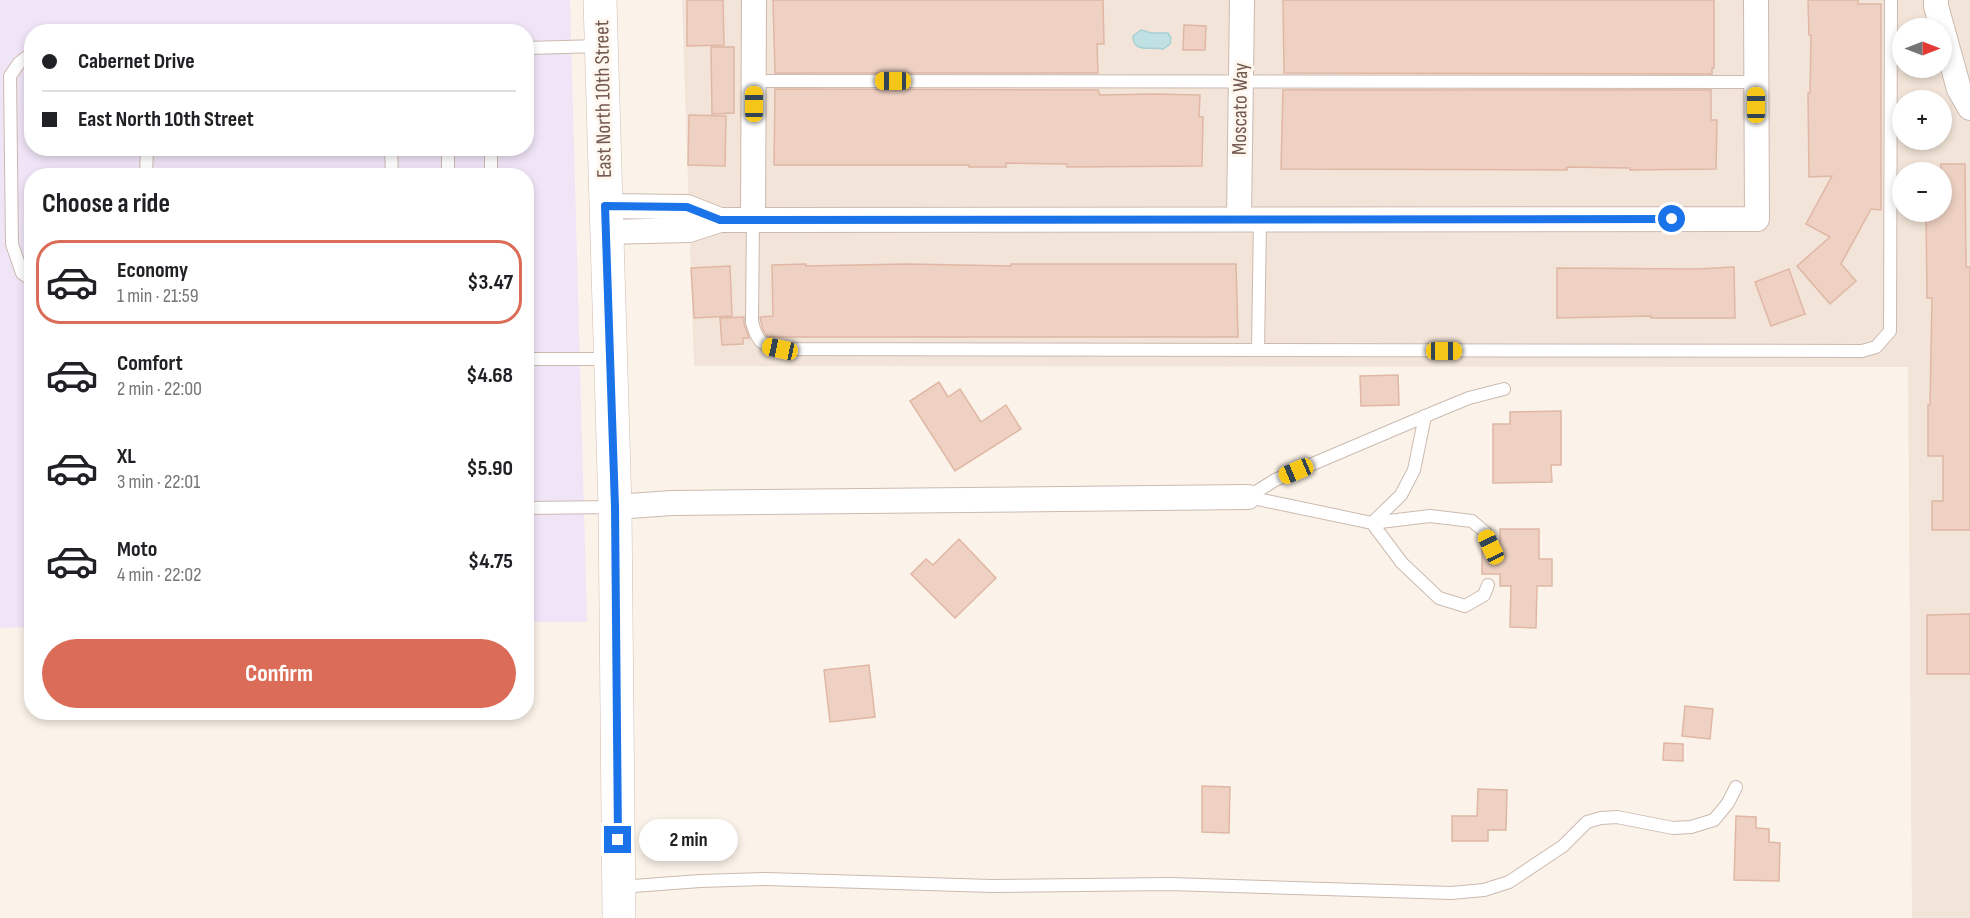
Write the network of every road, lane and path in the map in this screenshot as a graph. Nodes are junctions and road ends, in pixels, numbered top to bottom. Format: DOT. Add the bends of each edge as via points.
graph roads {
  1 [pos="600,0"];
  2 [pos="754,0"];
  3 [pos="1242,0"];
  4 [pos="1756,0"];
  5 [pos="1891,0"];
  6 [pos="1936,0"];
  7 [pos="601,46"];
  8 [pos="534,48"];
  9 [pos="24,59"];
  10 [pos="754,81"];
  11 [pos="1241,81"];
  12 [pos="1756,82"];
  13 [pos="1970,108"];
  14 [pos="606,219"];
  15 [pos="753,219"];
  16 [pos="1250,219"];
  17 [pos="24,274"];
  18 [pos="1258,350"];
  19 [pos="610,358"];
  20 [pos="534,359"];
  21 [pos="1504,389"];
  22 [pos="1425,416"];
  23 [pos="1248,497"];
  24 [pos="615,507"];
  25 [pos="534,508"];
  26 [pos="1372,523"];
  27 [pos="1491,547"];
  28 [pos="1488,585"];
  29 [pos="1736,788"];
  30 [pos="619,903"];
  1 -- 7 [label="main road, East North 10th Street"];
  2 -- 10 [label="street"];
  3 -- 11 [label="street, Moscato Way"];
  4 -- 12 [label="street"];
  5 -- 18 [label="lane" via="1890,331 1876,347 1863,351"];
  6 -- 13 [label="street" via="1959,89"];
  7 -- 8 [label="lane"];
  7 -- 14 [label="main road, East North 10th Street"];
  9 -- 17 [label="lane" via="10,76 12,244"];
  10 -- 11 [label="lane"];
  10 -- 15 [label="street"];
  11 -- 12 [label="lane"];
  11 -- 16 [label="street, Moscato Way"];
  12 -- 16 [label="street" via="1751,211"];
  14 -- 15 [label="street" via="689,230 720,220"];
  14 -- 19 [label="main road, East North 10th Street"];
  15 -- 16 [label="street"];
  15 -- 18 [label="lane" via="752,322 756,336 766,346"];
  16 -- 18 [label="lane"];
  19 -- 20 [label="lane"];
  19 -- 24 [label="main road, East North 10th Street"];
  21 -- 22 [label="lane" via="1468,398"];
  22 -- 23 [label="lane" via="1275,480"];
  22 -- 26 [label="lane" via="1414,470 1401,495"];
  23 -- 24 [label="street" via="672,503"];
  23 -- 26 [label="lane"];
  24 -- 25 [label="lane"];
  24 -- 30 [label="main road, East North 10th Street"];
  26 -- 27 [label="lane" via="1430,516 1472,521 1485,532"];
  26 -- 28 [label="lane" via="1402,563 1439,598 1465,606 1484,595"];
  29 -- 30 [label="lane" via="1714,819 1691,827 1673,828 1617,817 1587,822 1563,846 1509,882 1484,890 1451,893 1170,885 992,886 766,879 699,881"];
}
